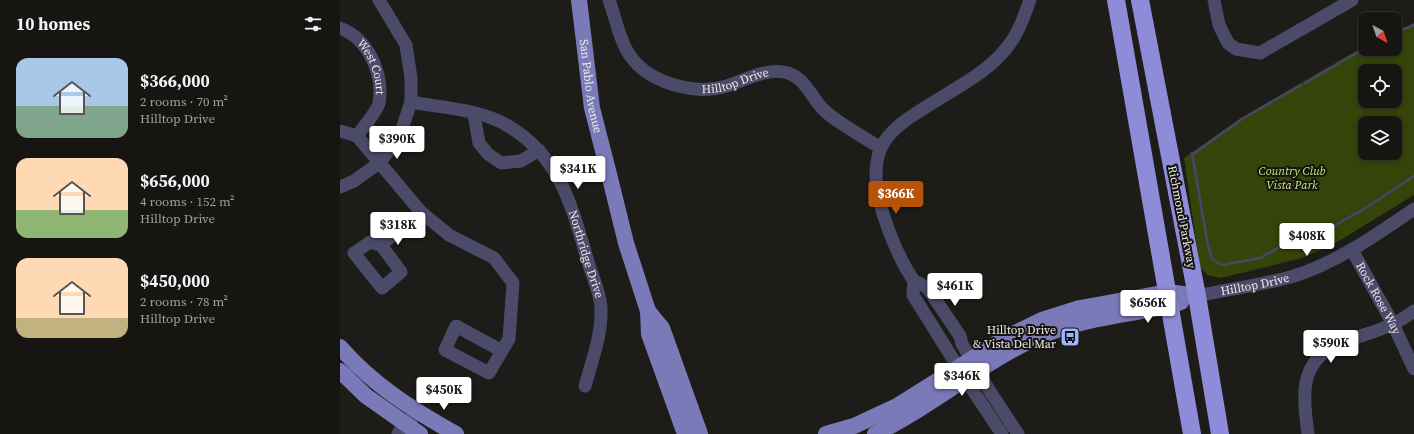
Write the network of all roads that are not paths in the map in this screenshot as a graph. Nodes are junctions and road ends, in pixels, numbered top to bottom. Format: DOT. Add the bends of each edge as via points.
graph roads {
  1 [pos="379,0"];
  2 [pos="579,0"];
  3 [pos="610,0"];
  4 [pos="1030,0"];
  5 [pos="1116,0"];
  6 [pos="1140,0"];
  7 [pos="1214,0"];
  8 [pos="1352,0"];
  9 [pos="340,28"];
  10 [pos="411,102"];
  11 [pos="474,114"];
  12 [pos="340,131"];
  13 [pos="357,136"];
  14 [pos="881,148"];
  15 [pos="539,150"];
  16 [pos="379,163"];
  17 [pos="342,188"];
  18 [pos="1414,209"];
  19 [pos="421,212"];
  20 [pos="381,244"];
  21 [pos="1352,250"];
  22 [pos="1197,296"];
  23 [pos="1169,299"];
  24 [pos="648,311"];
  25 [pos="1414,311"];
  26 [pos="1393,324"];
  27 [pos="340,347"];
  28 [pos="502,352"];
  29 [pos="1414,369"];
  30 [pos="969,370"];
  31 [pos="340,371"];
  32 [pos="585,386"];
  33 [pos="418,413"];
  34 [pos="411,432"];
  35 [pos="456,434"];
  36 [pos="685,434"];
  37 [pos="700,434"];
  38 [pos="826,434"];
  39 [pos="875,434"];
  40 [pos="1002,434"];
  41 [pos="1018,434"];
  42 [pos="1192,434"];
  43 [pos="1220,434"];
  44 [pos="1308,434"];
  1 -- 10 [label="street" via="406,45 411,78"];
  2 -- 24 [label="main road, San Pablo Avenue" via="592,108 626,243"];
  3 -- 14 [label="street, Hilltop Drive" via="626,49 642,68 666,82 686,88 711,89 771,71 788,73 800,79 829,114"];
  4 -- 14 [label="street" via="1013,40 993,61 972,78 905,120 890,134"];
  5 -- 23 [label="highway"];
  6 -- 22 [label="highway, Richmond Parkway"];
  7 -- 8 [label="street" via="1219,25 1228,43 1236,49 1260,53"];
  9 -- 13 [label="street, West Court" via="351,32 365,46 374,62 378,82 379,104"];
  10 -- 11 [label="street, Northridge Drive"];
  10 -- 16 [label="street" via="399,138"];
  11 -- 15 [label="street, Northridge Drive" via="494,119 510,127"];
  11 -- 15 [label="street" via="479,144 501,163 521,162"];
  12 -- 13 [label="street"];
  13 -- 16 [label="street"];
  14 -- 30 [label="street" via="876,174 876,192 892,240 914,282 914,295"];
  15 -- 32 [label="street, Northridge Drive" via="560,178 574,214 601,308 598,337"];
  16 -- 17 [label="street"];
  16 -- 19 [label="street"];
  18 -- 21 [label="street, Hilltop Drive"];
  19 -- 20 [label="street"];
  19 -- 28 [label="street" via="449,235 494,258 513,283 509,339"];
  21 -- 22 [label="street, Hilltop Drive" via="1293,276"];
  21 -- 26 [label="street, Rock Rose Way"];
  22 -- 23 [label="main road, Hilltop Drive"];
  22 -- 43 [label="highway, Richmond Parkway"];
  23 -- 30 [label="main road, Hilltop Drive" via="1060,313 1025,328"];
  23 -- 42 [label="highway"];
  24 -- 36 [label="main road, San Pablo Avenue" via="649,334"];
  24 -- 37 [label="main road, San Pablo Avenue" via="662,328"];
  25 -- 26 [label="street"];
  26 -- 29 [label="street, Rock Rose Way"];
  26 -- 44 [label="street" via="1341,342 1320,356 1306,381"];
  27 -- 33 [label="main road" via="367,376"];
  30 -- 38 [label="main road, Hilltop Drive" via="876,417"];
  30 -- 39 [label="main road, Hilltop Drive" via="920,410"];
  30 -- 40 [label="street"];
  30 -- 41 [label="street"];
  31 -- 34 [label="main road" via="366,396"];
  33 -- 34 [label="street"];
  33 -- 35 [label="main road"];
}
